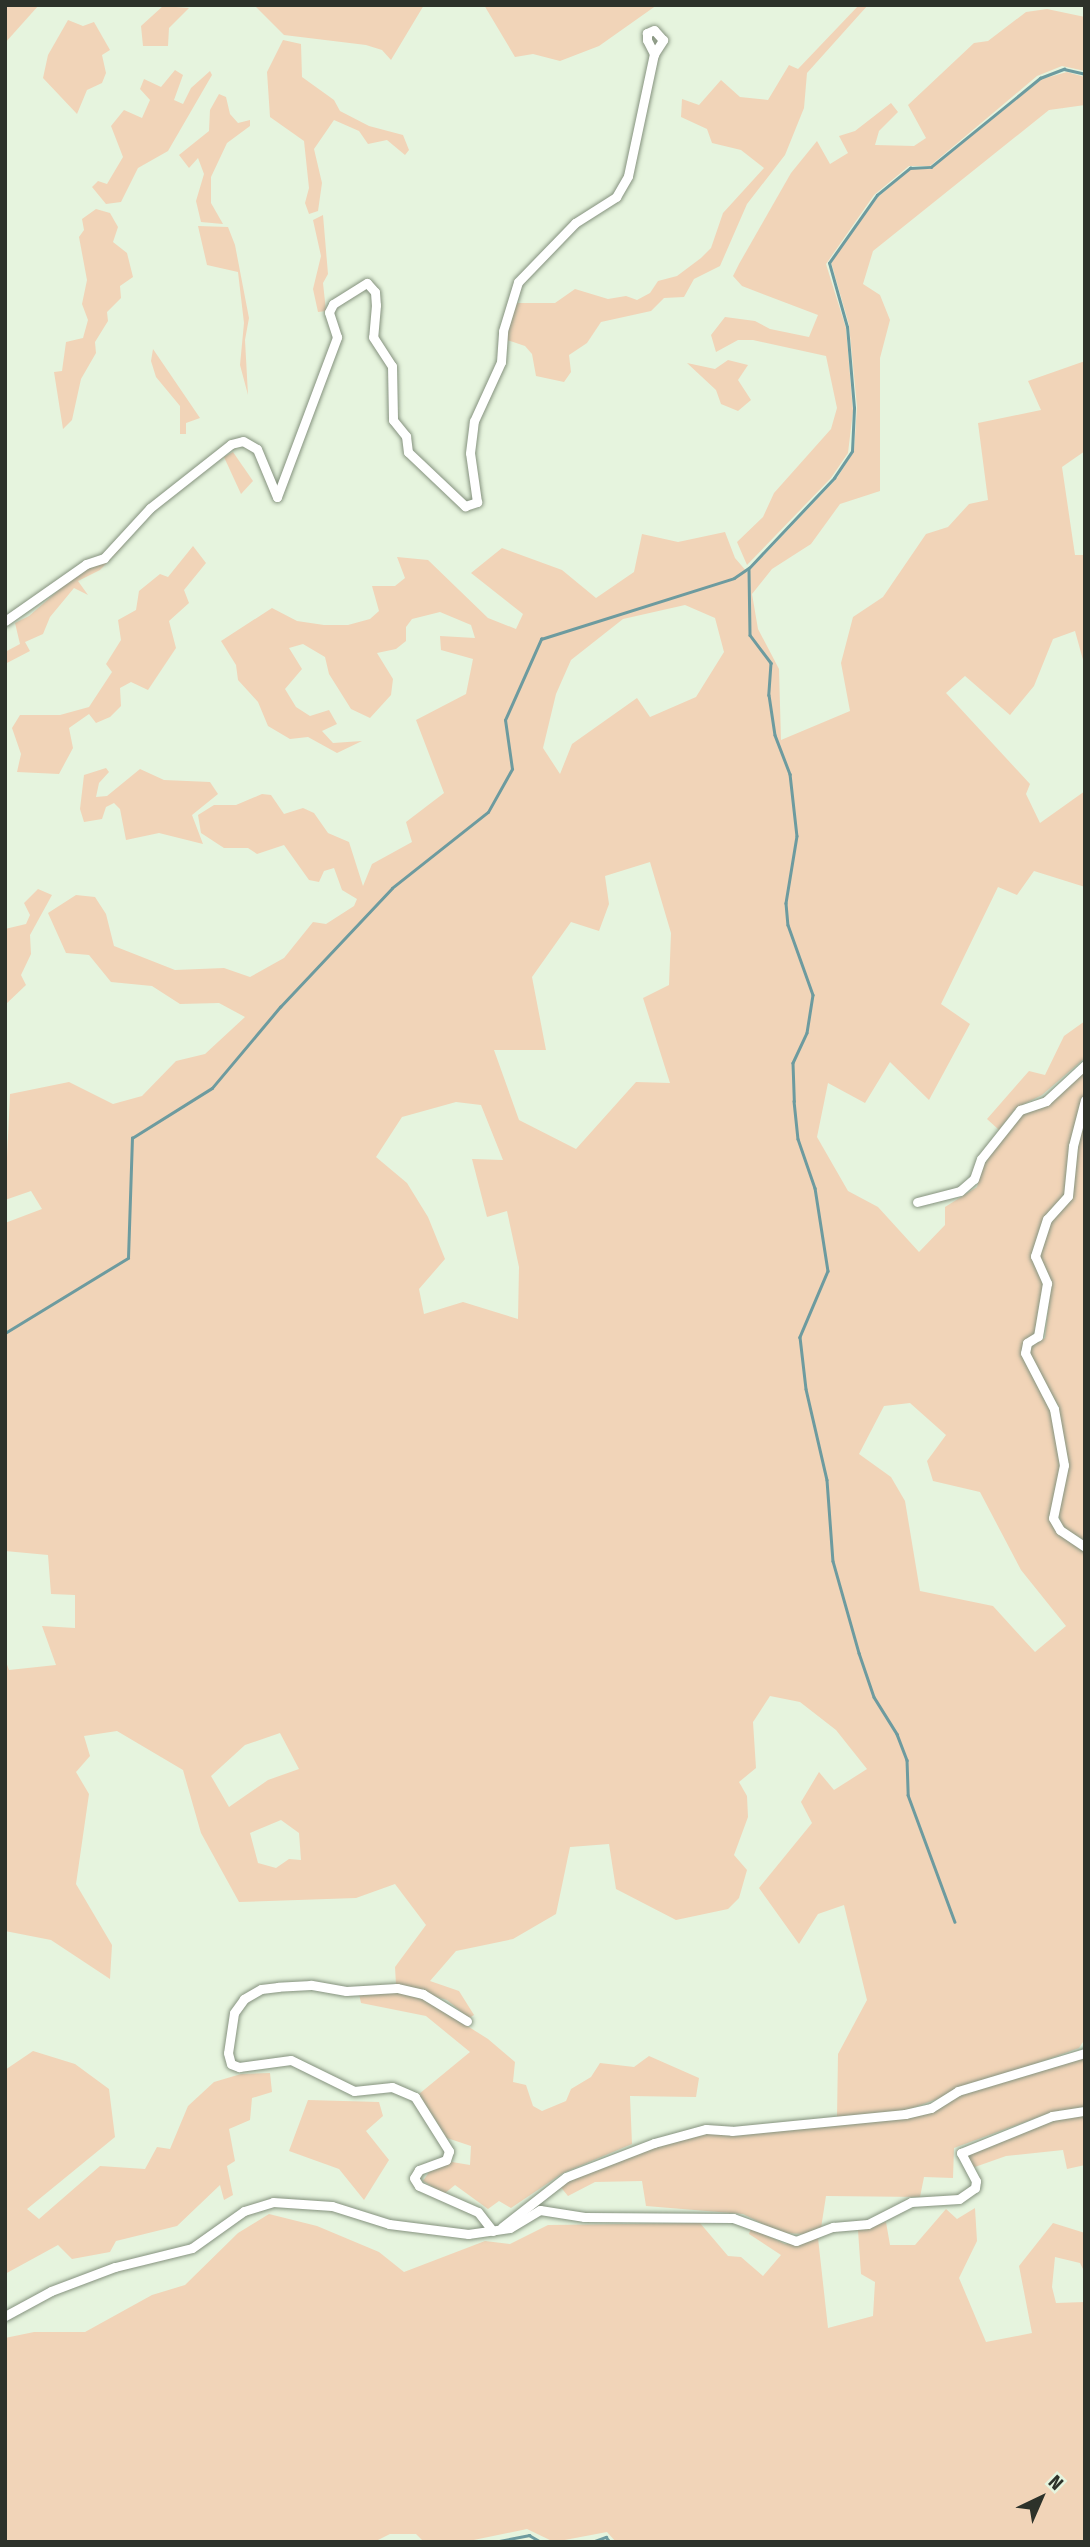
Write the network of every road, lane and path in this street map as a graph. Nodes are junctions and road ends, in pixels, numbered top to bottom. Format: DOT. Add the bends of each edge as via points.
graph roads {
  1 [pos="654,54"];
  2 [pos="5,621"];
  3 [pos="1085,1065"];
  4 [pos="1085,1100"];
  5 [pos="917,1202"];
  6 [pos="1085,1547"];
  7 [pos="467,2021"];
  8 [pos="1085,2053"];
  9 [pos="1085,2111"];
  10 [pos="498,2229"];
  11 [pos="5,2316"];
  1 -- 2 [label="street" via="628,176 616,197 575,223 518,282 503,331 501,362 474,421 470,453 477,502 465,506 408,452 406,436 393,420 392,366 373,337 375,292 367,283 333,304 329,312 337,337 277,497 257,449 243,441 231,444 150,508 113,551"];
  3 -- 5 [label="street" via="1046,1101 1020,1110 981,1159 974,1180 960,1191"];
  4 -- 6 [label="street" via="1073,1146 1068,1196 1047,1219 1035,1256 1047,1283 1038,1336 1027,1343 1026,1353 1054,1409 1063,1465 1053,1518 1060,1530"];
  7 -- 10 [label="street" via="423,1994 397,1988 346,1991 311,1985 261,1989 244,1999 234,2013 228,2053 231,2064 239,2067 291,2060 354,2091 392,2087 415,2097 449,2151 446,2160 419,2170 414,2178 419,2186 478,2213"];
  8 -- 10 [label="street" via="958,2091 931,2108 905,2114 732,2131 706,2129 654,2143 566,2177"];
  9 -- 10 [label="street" via="1052,2116 961,2153 976,2181 975,2188 959,2199 912,2202 868,2224 833,2227 796,2241 733,2218 584,2217 551,2210"];
  10 -- 11 [label="street" via="468,2234 390,2224 332,2206 274,2202 244,2211 192,2248 115,2267 51,2291"];
}
